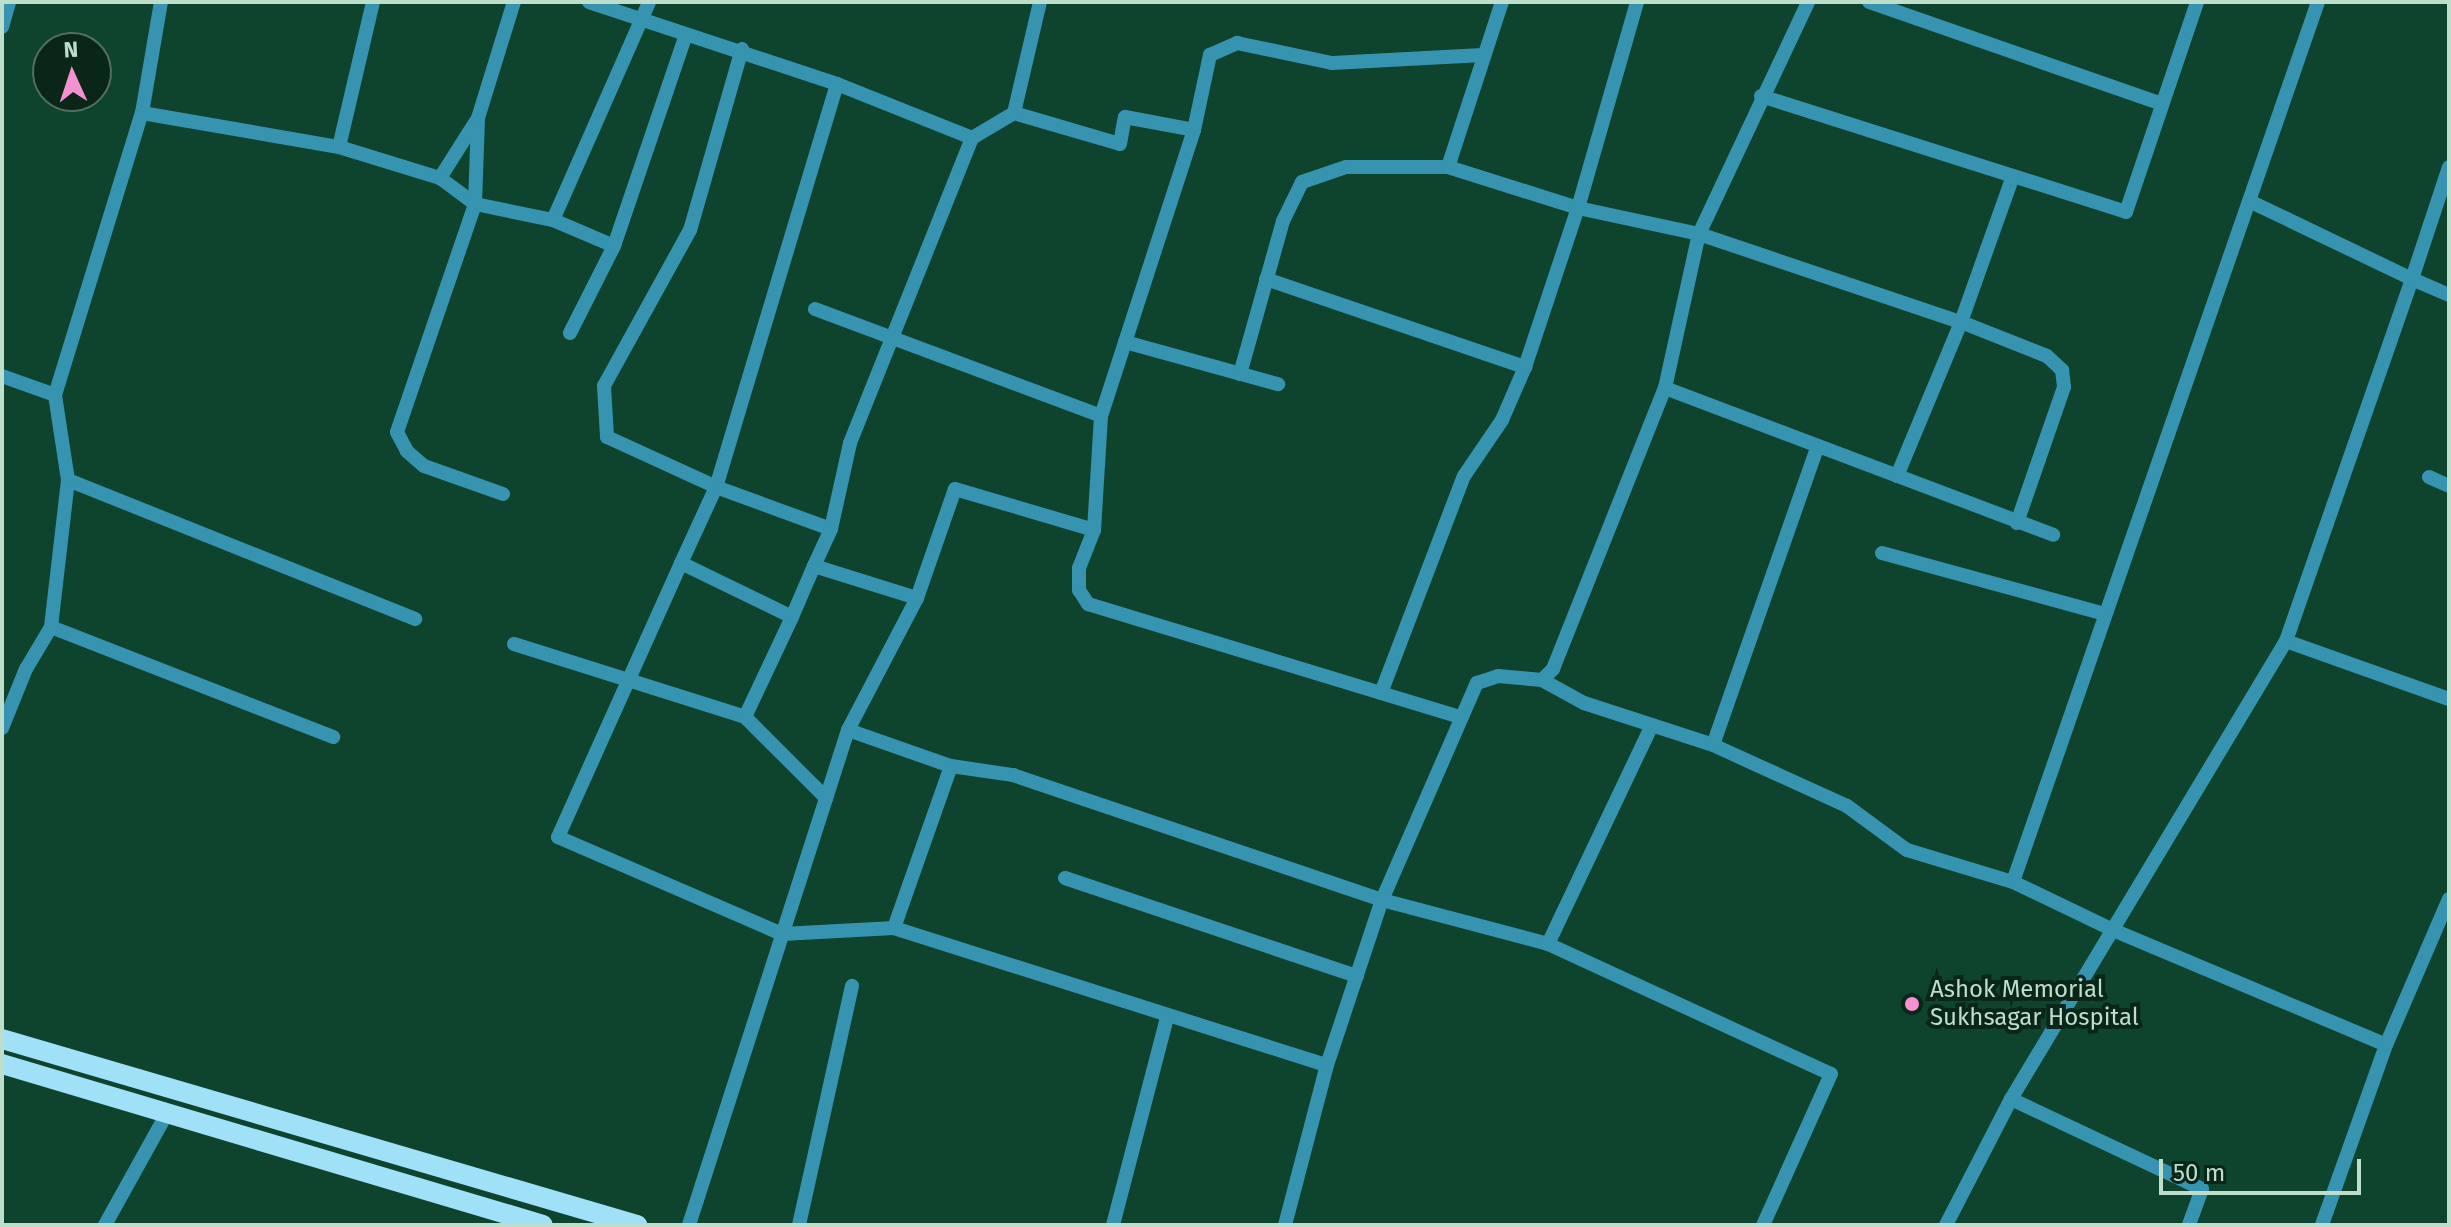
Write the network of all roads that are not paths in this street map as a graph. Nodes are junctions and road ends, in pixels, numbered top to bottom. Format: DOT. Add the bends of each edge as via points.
graph roads {
  1 [pos="9,2"];
  2 [pos="161,2"];
  3 [pos="373,2"];
  4 [pos="514,2"];
  5 [pos="589,2"];
  6 [pos="649,2"];
  7 [pos="1040,2"];
  8 [pos="1502,2"];
  9 [pos="1637,2"];
  10 [pos="1808,2"];
  11 [pos="1869,2"];
  12 [pos="2197,2"];
  13 [pos="2318,2"];
  14 [pos="644,18"];
  15 [pos="2,27"];
  16 [pos="685,37"];
  17 [pos="742,49"];
  18 [pos="1483,55"];
  19 [pos="837,84"];
  20 [pos="1761,96"];
  21 [pos="2162,104"];
  22 [pos="142,113"];
  23 [pos="1014,113"];
  24 [pos="478,118"];
  25 [pos="1194,130"];
  26 [pos="972,138"];
  27 [pos="339,147"];
  28 [pos="1448,167"];
  29 [pos="2449,167"];
  30 [pos="440,178"];
  31 [pos="2012,179"];
  32 [pos="2251,202"];
  33 [pos="475,204"];
  34 [pos="1578,208"];
  35 [pos="553,220"];
  36 [pos="1699,234"];
  37 [pos="614,246"];
  38 [pos="1266,279"];
  39 [pos="2412,279"];
  40 [pos="2449,295"];
  41 [pos="815,309"];
  42 [pos="1961,322"];
  43 [pos="570,333"];
  44 [pos="891,340"];
  45 [pos="1125,342"];
  46 [pos="1525,367"];
  47 [pos="1240,374"];
  48 [pos="2,376"];
  49 [pos="1278,384"];
  50 [pos="1665,388"];
  51 [pos="55,395"];
  52 [pos="1101,416"];
  53 [pos="1818,446"];
  54 [pos="1897,476"];
  55 [pos="2429,477"];
  56 [pos="68,480"];
  57 [pos="2449,486"];
  58 [pos="716,487"];
  59 [pos="503,494"];
  60 [pos="2017,523"];
  61 [pos="831,529"];
  62 [pos="1094,530"];
  63 [pos="2053,535"];
  64 [pos="1882,553"];
  65 [pos="681,563"];
  66 [pos="814,566"];
  67 [pos="917,598"];
  68 [pos="2105,614"];
  69 [pos="792,617"];
  70 [pos="415,619"];
  71 [pos="51,627"];
  72 [pos="2286,641"];
  73 [pos="514,644"];
  74 [pos="1542,680"];
  75 [pos="629,683"];
  76 [pos="1381,693"];
  77 [pos="2448,695"];
  78 [pos="745,717"];
  79 [pos="1461,717"];
  80 [pos="1652,725"];
  81 [pos="2,728"];
  82 [pos="848,730"];
  83 [pos="333,737"];
  84 [pos="1713,745"];
  85 [pos="951,766"];
  86 [pos="826,798"];
  87 [pos="1065,878"];
  88 [pos="2013,882"];
  89 [pos="2449,899"];
  90 [pos="1382,900"];
  91 [pos="894,928"];
  92 [pos="2113,930"];
  93 [pos="782,934"];
  94 [pos="1548,944"];
  95 [pos="1357,976"];
  96 [pos="852,986"];
  97 [pos="1167,1017"];
  98 [pos="2,1039"];
  99 [pos="2386,1045"];
  100 [pos="2,1064"];
  101 [pos="1327,1065"];
  102 [pos="2011,1099"];
  103 [pos="166,1115"];
  104 [pos="105,1225"];
  105 [pos="543,1225"];
  106 [pos="637,1225"];
  107 [pos="689,1225"];
  108 [pos="799,1225"];
  109 [pos="1113,1225"];
  110 [pos="1285,1225"];
  111 [pos="1763,1225"];
  112 [pos="1946,1225"];
  113 [pos="2189,1225"];
  114 [pos="2322,1225"];
  1 -- 15 [label="street"];
  2 -- 22 [label="street"];
  3 -- 27 [label="street"];
  4 -- 24 [label="street"];
  5 -- 14 [label="street"];
  6 -- 14 [label="street"];
  7 -- 23 [label="street"];
  8 -- 18 [label="street"];
  9 -- 34 [label="street"];
  10 -- 20 [label="street"];
  11 -- 21 [label="street"];
  12 -- 21 [label="street"];
  13 -- 32 [label="street"];
  14 -- 16 [label="street"];
  14 -- 35 [label="street"];
  16 -- 17 [label="street"];
  16 -- 37 [label="street"];
  17 -- 19 [label="street"];
  17 -- 58 [label="street" via="690,230 604,386 607,437"];
  18 -- 25 [label="street" via="1332,63 1237,43 1210,55"];
  18 -- 28 [label="street"];
  19 -- 26 [label="street"];
  19 -- 58 [label="street"];
  20 -- 31 [label="street"];
  20 -- 36 [label="street"];
  21 -- 31 [label="street" via="2126,212"];
  22 -- 27 [label="street"];
  22 -- 51 [label="street"];
  23 -- 25 [label="street" via="1120,144 1125,117"];
  23 -- 26 [label="street"];
  24 -- 30 [label="street"];
  24 -- 33 [label="street"];
  25 -- 45 [label="street"];
  26 -- 44 [label="street"];
  27 -- 30 [label="street"];
  28 -- 34 [label="street"];
  28 -- 38 [label="street" via="1346,167 1302,182 1283,221"];
  29 -- 39 [label="street"];
  30 -- 33 [label="street"];
  31 -- 42 [label="street"];
  32 -- 39 [label="street"];
  32 -- 68 [label="street"];
  33 -- 35 [label="street"];
  33 -- 59 [label="street" via="397,432 424,466"];
  34 -- 36 [label="street"];
  34 -- 46 [label="street"];
  35 -- 37 [label="street"];
  36 -- 42 [label="street"];
  36 -- 50 [label="street"];
  37 -- 43 [label="street"];
  38 -- 46 [label="street"];
  38 -- 47 [label="street"];
  39 -- 40 [label="street"];
  39 -- 72 [label="street"];
  41 -- 44 [label="street"];
  42 -- 54 [label="street"];
  42 -- 60 [label="street" via="2047,356 2062,370 2064,387"];
  44 -- 52 [label="street"];
  44 -- 61 [label="street" via="850,443"];
  45 -- 47 [label="street"];
  45 -- 52 [label="street"];
  46 -- 76 [label="street" via="1502,420 1464,476"];
  47 -- 49 [label="street"];
  48 -- 51 [label="street"];
  50 -- 53 [label="street"];
  50 -- 74 [label="street" via="1553,669"];
  51 -- 56 [label="street"];
  52 -- 62 [label="street"];
  53 -- 54 [label="street"];
  53 -- 84 [label="street"];
  54 -- 60 [label="street"];
  55 -- 57 [label="street"];
  56 -- 70 [label="street"];
  56 -- 71 [label="street"];
  58 -- 61 [label="street"];
  58 -- 65 [label="street"];
  60 -- 63 [label="street"];
  61 -- 66 [label="street"];
  62 -- 67 [label="street" via="955,489"];
  62 -- 76 [label="street" via="1079,568 1079,590 1088,604"];
  64 -- 68 [label="street"];
  65 -- 69 [label="street"];
  65 -- 75 [label="street"];
  66 -- 67 [label="street"];
  66 -- 69 [label="street"];
  67 -- 82 [label="street"];
  68 -- 88 [label="street"];
  69 -- 78 [label="street"];
  71 -- 81 [label="street" via="26,669"];
  71 -- 83 [label="street"];
  72 -- 77 [label="street"];
  72 -- 92 [label="street"];
  73 -- 75 [label="street"];
  74 -- 79 [label="street" via="1498,676 1477,683"];
  74 -- 80 [label="street" via="1584,703"];
  75 -- 78 [label="street"];
  75 -- 93 [label="street" via="558,837"];
  76 -- 79 [label="street"];
  78 -- 86 [label="street"];
  79 -- 90 [label="street"];
  80 -- 84 [label="street"];
  80 -- 94 [label="street"];
  82 -- 85 [label="street"];
  82 -- 86 [label="street"];
  84 -- 88 [label="street" via="1847,806 1907,850"];
  85 -- 90 [label="street" via="1013,775"];
  85 -- 91 [label="street"];
  86 -- 93 [label="street"];
  87 -- 95 [label="street"];
  88 -- 92 [label="street"];
  89 -- 99 [label="street"];
  90 -- 94 [label="street"];
  90 -- 95 [label="street"];
  91 -- 93 [label="street"];
  91 -- 97 [label="street"];
  92 -- 99 [label="street"];
  92 -- 102 [label="street"];
  93 -- 107 [label="street"];
  94 -- 111 [label="street" via="1831,1074"];
  95 -- 101 [label="street"];
  96 -- 108 [label="street"];
  97 -- 101 [label="street"];
  97 -- 109 [label="street"];
  98 -- 106 [label="main road"];
  99 -- 114 [label="street"];
  100 -- 103 [label="main road"];
  101 -- 110 [label="street"];
  102 -- 112 [label="street"];
  102 -- 113 [label="street" via="2202,1189"];
  103 -- 104 [label="street"];
  103 -- 105 [label="main road"];
}
